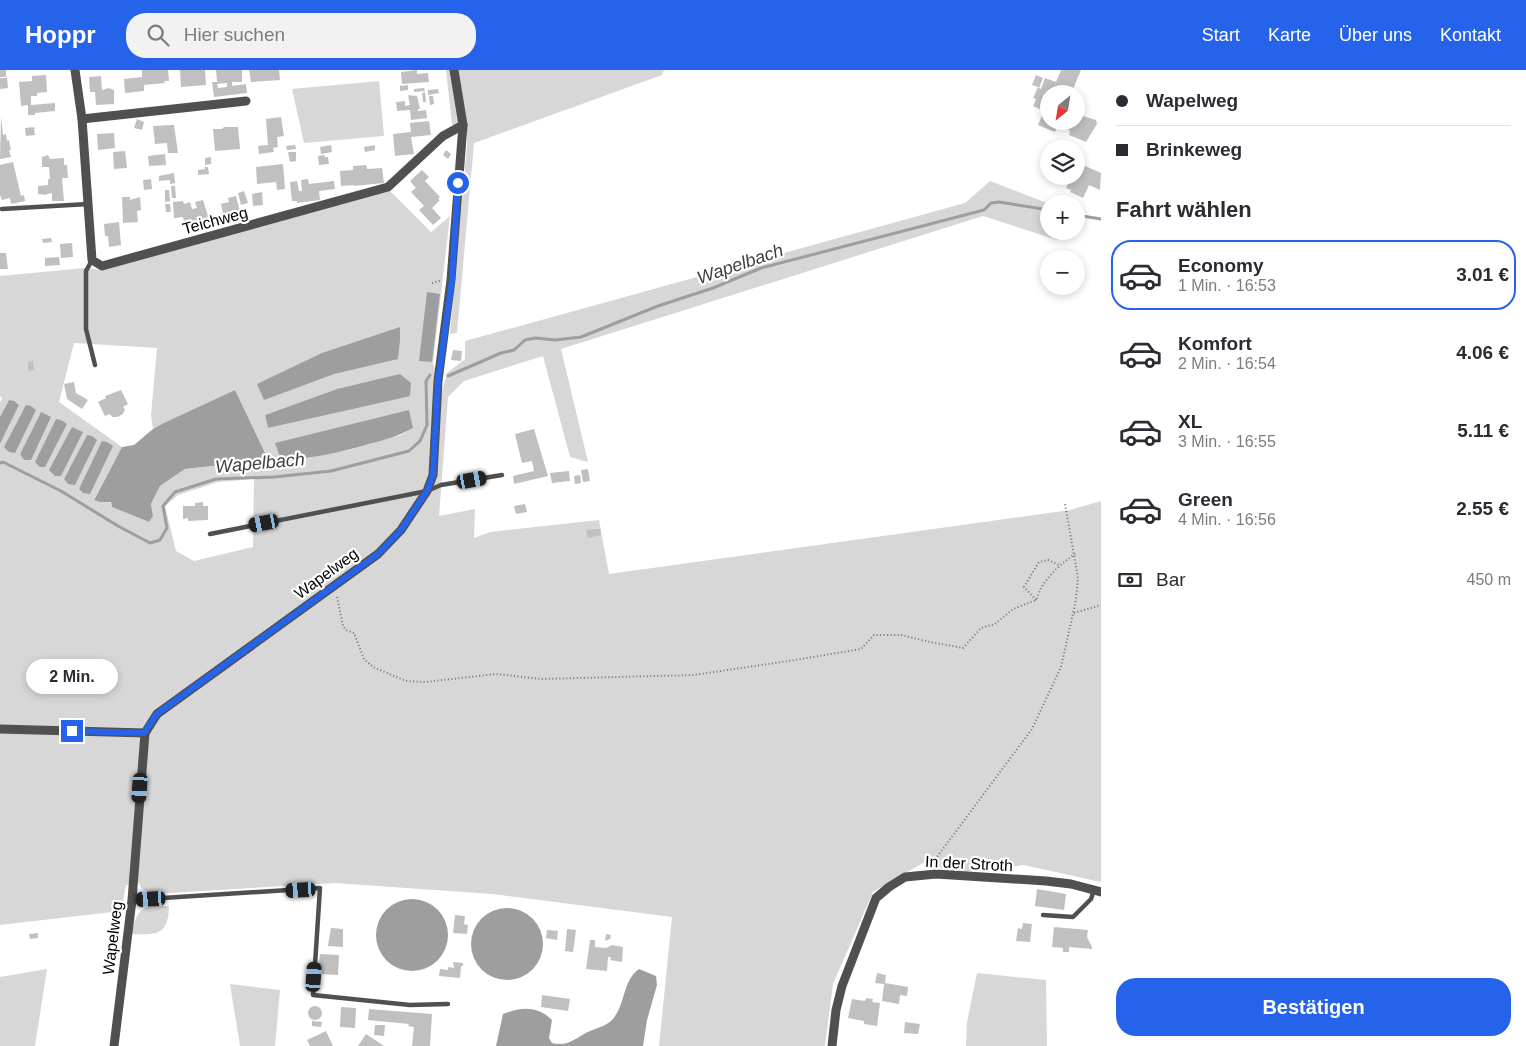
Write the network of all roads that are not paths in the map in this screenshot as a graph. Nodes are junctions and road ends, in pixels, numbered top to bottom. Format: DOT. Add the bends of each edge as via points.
graph roads {
  1 [pos="75,70"];
  2 [pos="454,70"];
  3 [pos="246,101"];
  4 [pos="82,119"];
  5 [pos="463,125"];
  6 [pos="88,204"];
  7 [pos="2,209"];
  8 [pos="92,260"];
  9 [pos="95,365"];
  10 [pos="502,475"];
  11 [pos="427,491"];
  12 [pos="210,534"];
  13 [pos="0,729"];
  14 [pos="144,733"];
  15 [pos="1098,890"];
  16 [pos="132,900"];
  17 [pos="1043,915"];
  18 [pos="448,1004"];
  19 [pos="114,1046"];
  20 [pos="832,1046"];
  1 -- 4 [label="street"];
  2 -- 5 [label="street, Wapelweg"];
  3 -- 4 [label="street"];
  4 -- 6 [label="street"];
  5 -- 8 [label="street, Teichweg" via="443,136 388,187 102,266"];
  5 -- 11 [label="street, Wapelweg" via="452,280 438,381 433,475"];
  6 -- 7 [label="lane"];
  6 -- 8 [label="street"];
  8 -- 9 [label="lane" via="86,271 86,330"];
  10 -- 11 [label="lane" via="441,485"];
  11 -- 12 [label="lane"];
  11 -- 14 [label="street, Wapelweg" via="401,530 378,554 157,714"];
  13 -- 14 [label="street"];
  14 -- 16 [label="street, Wapelweg"];
  15 -- 17 [label="lane" via="1073,917"];
  15 -- 20 [label="street, In der Stroth" via="1046,881 936,874 905,877 876,898 842,986"];
  16 -- 18 [label="lane" via="320,888 312,995 410,1005"];
  16 -- 19 [label="street, Wapelweg"];
}
